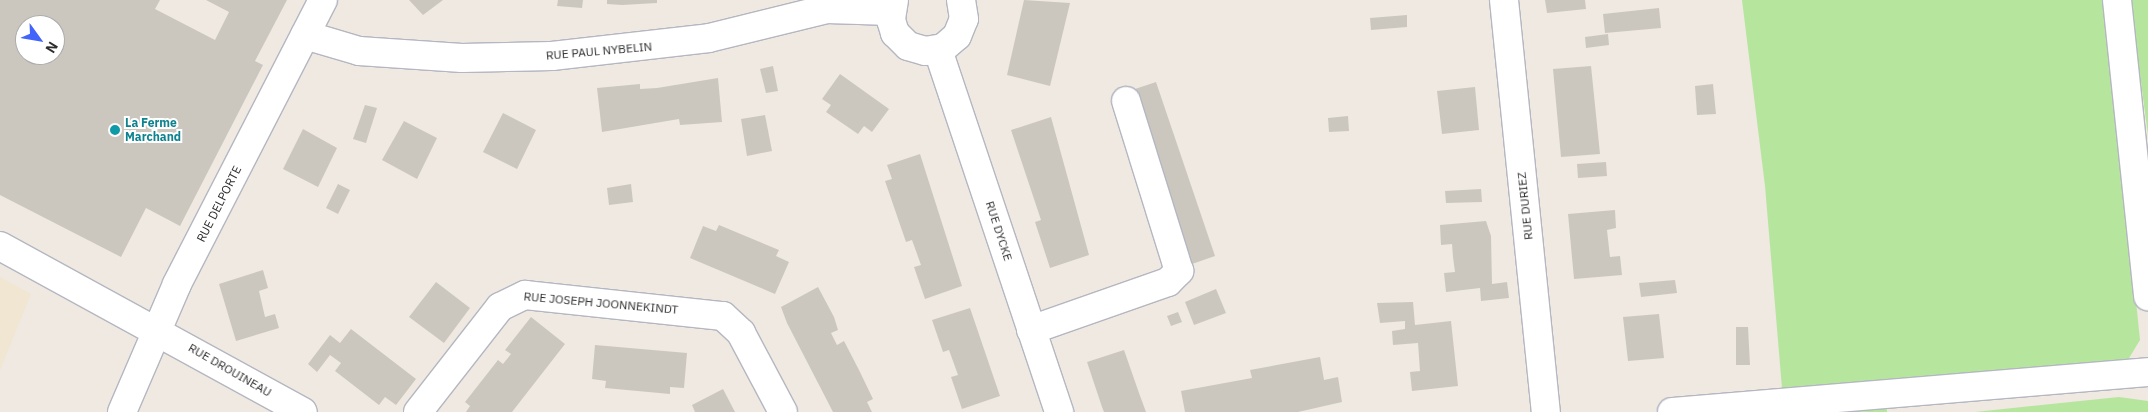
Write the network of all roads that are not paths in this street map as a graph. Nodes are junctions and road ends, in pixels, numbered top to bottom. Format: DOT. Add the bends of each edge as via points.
graph roads {
  1 [pos="323,0"];
  2 [pos="961,0"];
  3 [pos="1504,0"];
  4 [pos="2116,0"];
  5 [pos="892,5"];
  6 [pos="305,35"];
  7 [pos="938,50"];
  8 [pos="1126,101"];
  9 [pos="0,246"];
  10 [pos="2148,296"];
  11 [pos="156,329"];
  12 [pos="1032,330"];
  13 [pos="2148,372"];
  14 [pos="122,412"];
  15 [pos="303,412"];
  16 [pos="418,412"];
  17 [pos="783,412"];
  18 [pos="1059,412"];
  19 [pos="1546,412"];
  20 [pos="1672,412"];
  1 -- 6 [label="street, RUE DELPORTE"];
  2 -- 7 [label="street" via="962,28 951,43"];
  3 -- 19 [label="street, RUE DURIEZ"];
  4 -- 10 [label="street"];
  5 -- 6 [label="street, RUE PAUL NYBELIN" via="827,9 709,38 552,56 462,58 358,51"];
  5 -- 7 [label="street" via="893,29 904,43 921,51"];
  6 -- 11 [label="street, RUE DELPORTE"];
  7 -- 12 [label="street, RUE DYCKE"];
  8 -- 12 [label="street" via="1179,271 1168,282"];
  9 -- 11 [label="street, RUE DROUINEAU"];
  11 -- 14 [label="street, RUE DELPORTE"];
  11 -- 15 [label="street, RUE DROUINEAU"];
  12 -- 18 [label="street, RUE DYCKE"];
  13 -- 20 [label="street"];
  16 -- 17 [label="street, RUE JOSEPH JOONNEKINDT" via="500,307 525,295 723,316 741,333"];
}
